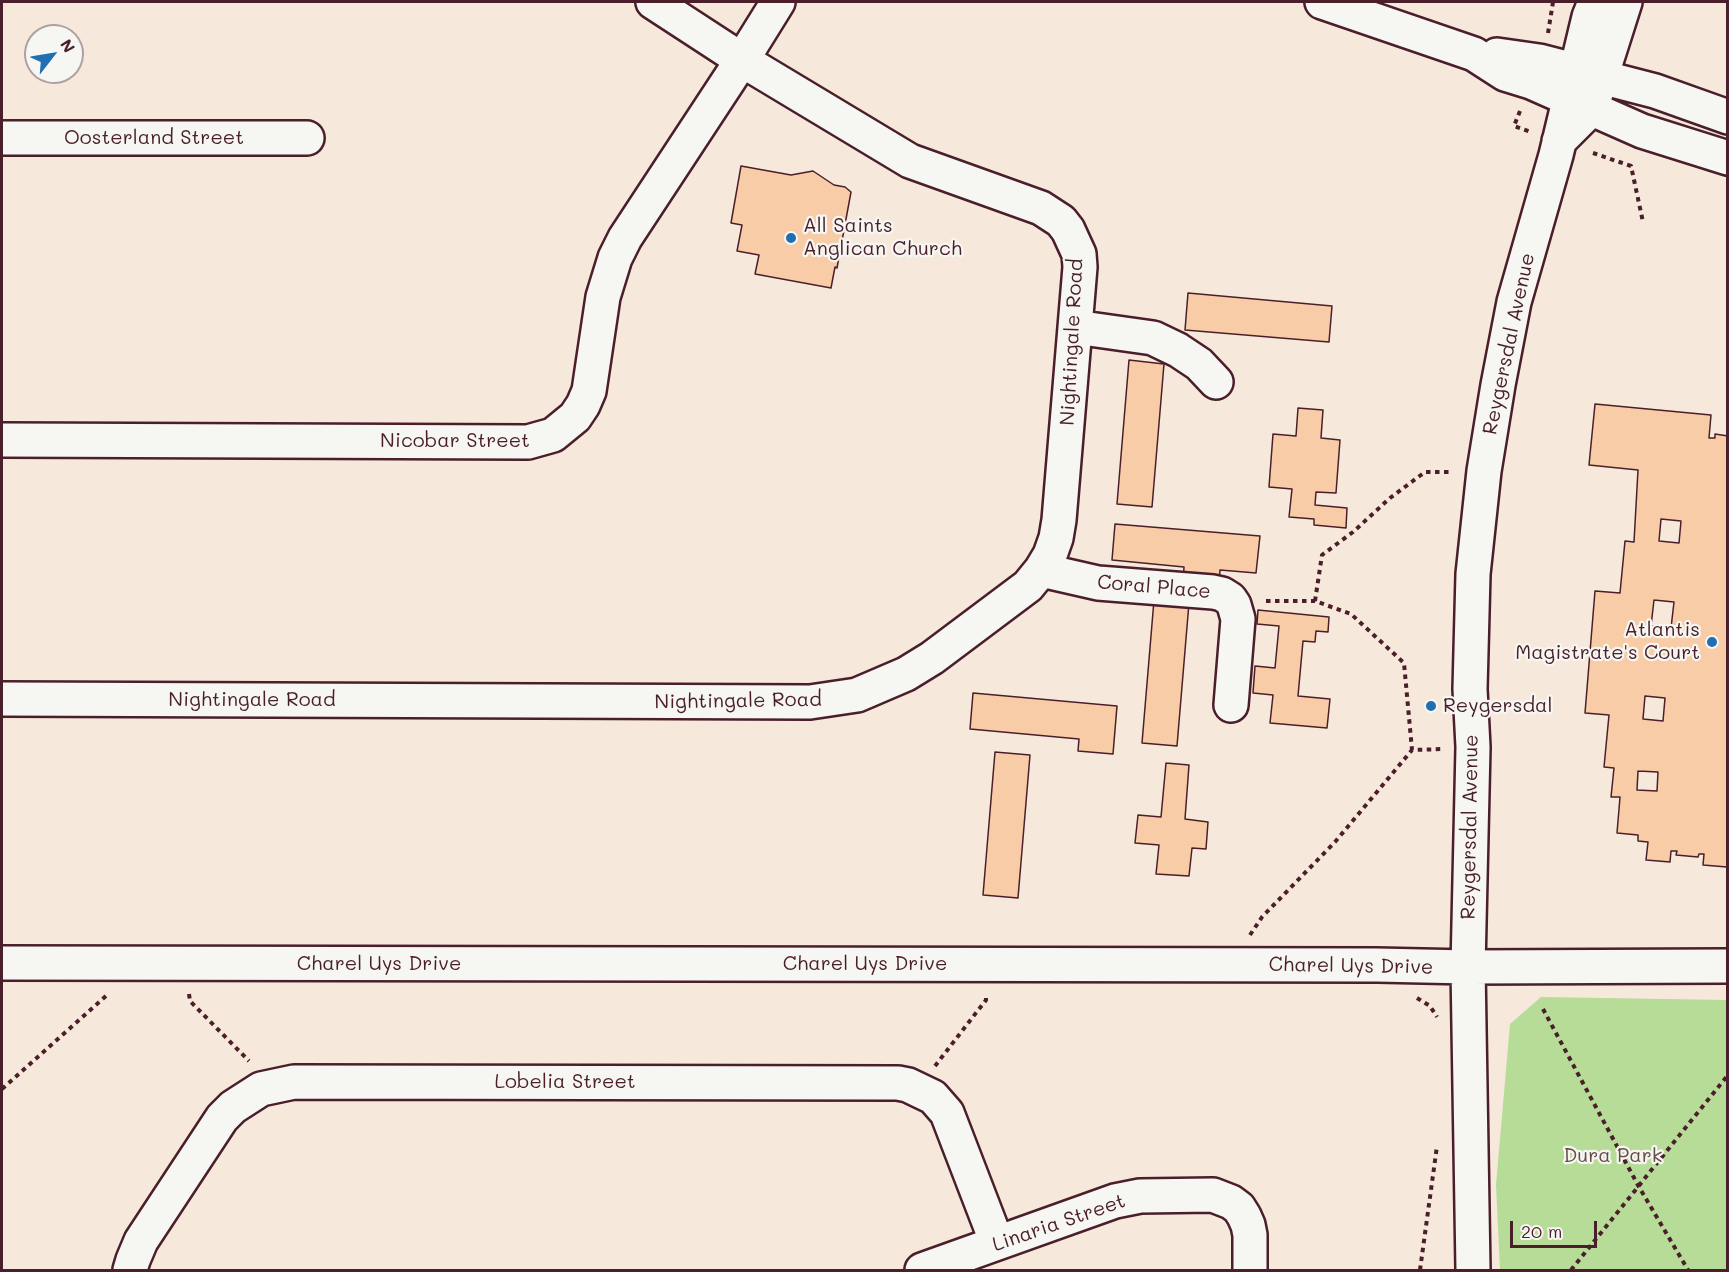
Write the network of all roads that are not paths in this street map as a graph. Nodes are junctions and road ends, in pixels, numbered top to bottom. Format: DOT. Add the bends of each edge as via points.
graph roads {
  1 [pos="652,2"];
  2 [pos="778,2"];
  3 [pos="1322,2"];
  4 [pos="1594,2"];
  5 [pos="1625,2"];
  6 [pos="742,60"];
  7 [pos="1584,89"];
  8 [pos="1728,117"];
  9 [pos="2,138"];
  10 [pos="307,138"];
  11 [pos="1728,158"];
  12 [pos="1075,327"];
  13 [pos="1216,382"];
  14 [pos="2,440"];
  15 [pos="1041,570"];
  16 [pos="2,699"];
  17 [pos="1231,705"];
  18 [pos="2,963"];
  19 [pos="1728,966"];
  20 [pos="1468,967"];
  21 [pos="997,1243"];
  22 [pos="130,1270"];
  23 [pos="922,1270"];
  24 [pos="1250,1270"];
  25 [pos="1473,1270"];
  1 -- 6 [label="street, Nightingale Road"];
  2 -- 6 [label="street, Nicobar Street"];
  3 -- 7 [label="street" via="1474,54 1505,74 1531,82"];
  4 -- 7 [label="street, Reygersdal Avenue" via="1588,17"];
  5 -- 7 [label="street, Reygersdal Avenue"];
  6 -- 12 [label="street, Nightingale Road" via="910,161 1041,208 1060,221 1079,254"];
  6 -- 14 [label="street, Nicobar Street" via="625,238 603,297 589,391 575,417 553,435 528,442"];
  7 -- 8 [label="street" via="1655,91"];
  7 -- 11 [label="street" via="1642,131"];
  7 -- 20 [label="street, Reygersdal Avenue" via="1559,141 1514,302 1484,471 1473,574"];
  9 -- 10 [label="street, Oosterland Street"];
  12 -- 13 [label="street" via="1153,339 1199,364"];
  12 -- 15 [label="street, Nightingale Road" via="1059,520 1053,546"];
  15 -- 16 [label="street, Nightingale Road" via="1028,586 906,674 879,687 833,700"];
  15 -- 17 [label="street, Coral Place" via="1098,583 1222,594 1234,605 1238,618"];
  18 -- 20 [label="street, Charel Uys Drive"];
  19 -- 20 [label="street, Charel Uys Drive"];
  20 -- 25 [label="street, Reygersdal Avenue"];
  21 -- 22 [label="street, Lobelia Street" via="947,1113 933,1097 898,1083 294,1082 273,1085 246,1097 222,1118 141,1241"];
  21 -- 23 [label="street, Linaria Street"];
  21 -- 24 [label="street, Linaria Street" via="1115,1201 1140,1196 1213,1195 1231,1202 1244,1216 1250,1235"];
}
